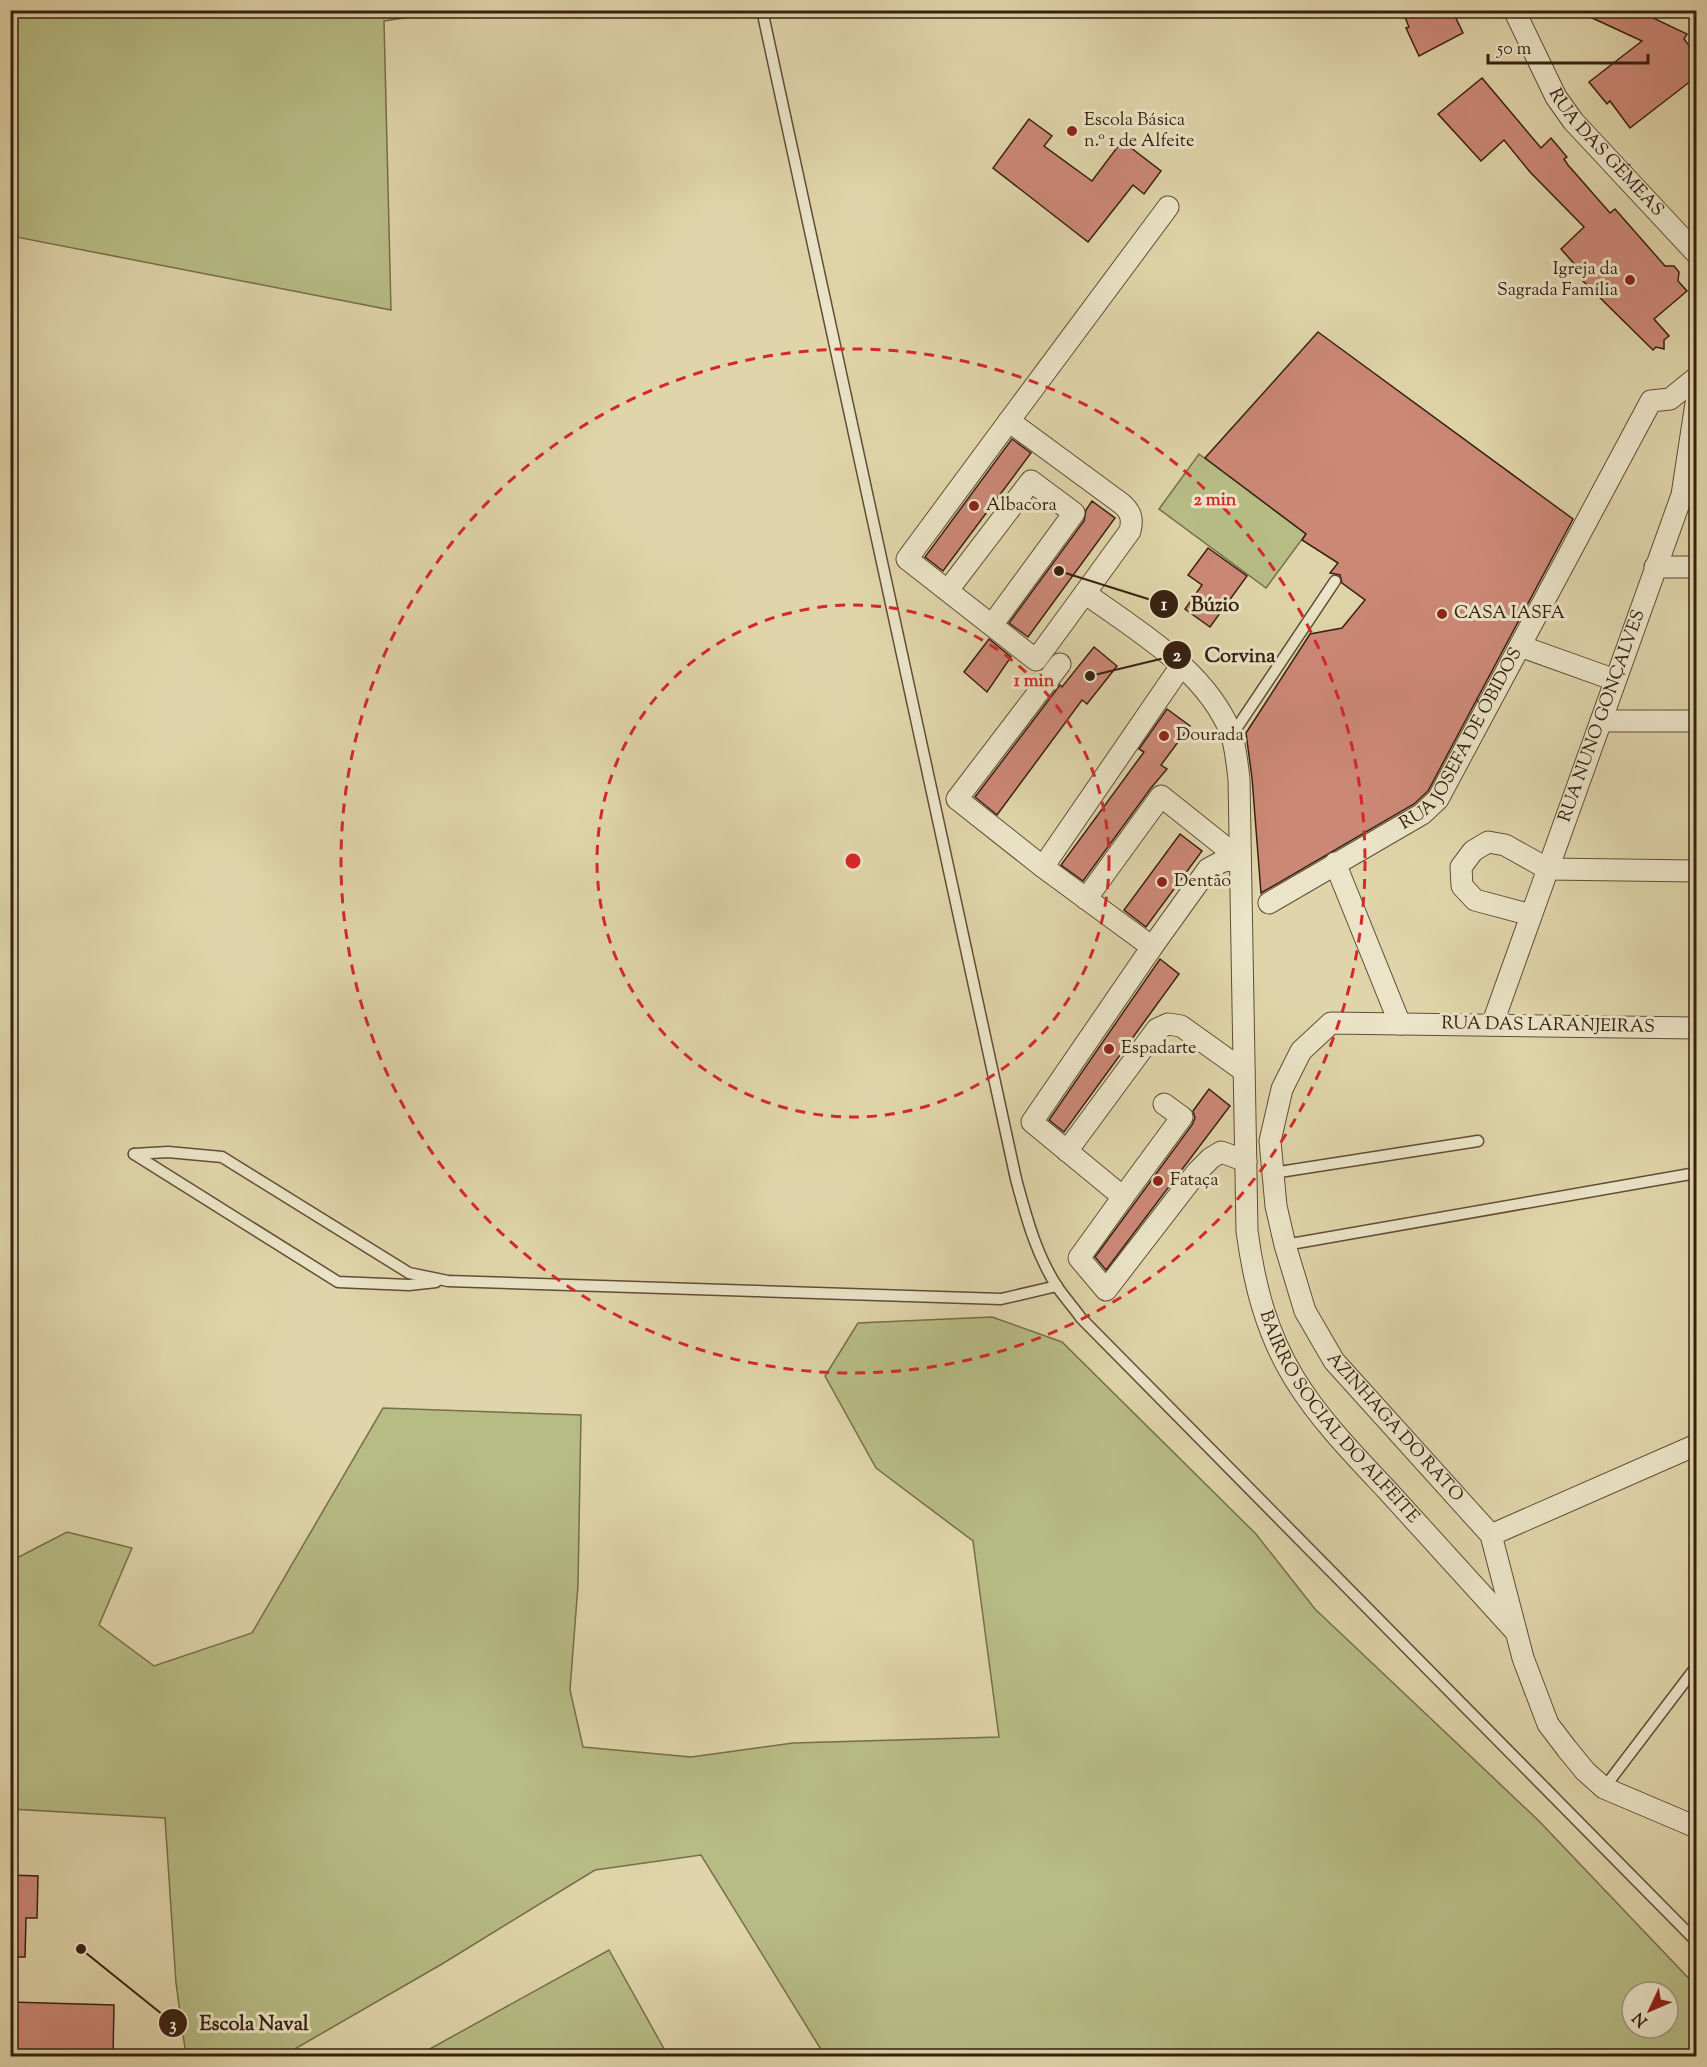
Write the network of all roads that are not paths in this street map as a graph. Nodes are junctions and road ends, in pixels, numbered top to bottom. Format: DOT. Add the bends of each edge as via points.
graph roads {
  1 [pos="762,10"];
  2 [pos="1521,17"];
  3 [pos="1168,207"];
  4 [pos="1696,253"];
  5 [pos="1696,378"];
  6 [pos="1696,403"];
  7 [pos="1009,421"];
  8 [pos="1655,567"];
  9 [pos="1696,567"];
  10 [pos="1335,581"];
  11 [pos="948,590"];
  12 [pos="1085,593"];
  13 [pos="992,625"];
  14 [pos="1520,646"];
  15 [pos="1060,664"];
  16 [pos="1181,666"];
  17 [pos="1615,680"];
  18 [pos="1601,721"];
  19 [pos="1696,721"];
  20 [pos="1232,736"];
  21 [pos="1240,859"];
  22 [pos="1335,863"];
  23 [pos="1043,867"];
  24 [pos="1548,869"];
  25 [pos="1696,871"];
  26 [pos="1086,899"];
  27 [pos="1269,903"];
  28 [pos="1531,915"];
  29 [pos="1152,947"];
  30 [pos="1400,1024"];
  31 [pos="1492,1025"];
  32 [pos="1696,1028"];
  33 [pos="1244,1071"];
  34 [pos="1164,1104"];
  35 [pos="1478,1141"];
  36 [pos="1068,1151"];
  37 [pos="1246,1161"];
  38 [pos="1273,1173"];
  39 [pos="1696,1173"];
  40 [pos="1123,1197"];
  41 [pos="1285,1245"];
  42 [pos="448,1281"];
  43 [pos="1057,1286"];
  44 [pos="1696,1444"];
  45 [pos="1491,1535"];
  46 [pos="1516,1632"];
  47 [pos="1696,1667"];
  48 [pos="1604,1788"];
  49 [pos="1696,1827"];
  50 [pos="1696,1941"];
  1 -- 43 [label="lane" via="1017,1179 1028,1222"];
  2 -- 4 [label="street, RUA DAS GÉMEAS" via="1556,97 1573,121"];
  3 -- 7 [label="street"];
  5 -- 14 [label="street, RUA JOSEFA DE ÓBIDOS" via="1670,399 1651,401"];
  6 -- 8 [label="street, RUA NUNO GONÇALVES" via="1682,495"];
  7 -- 11 [label="street" via="908,559"];
  7 -- 12 [label="street" via="1129,511 1130,531"];
  8 -- 9 [label="street"];
  8 -- 17 [label="street, RUA NUNO GONÇALVES"];
  10 -- 20 [label="lane"];
  11 -- 13 [label="street"];
  11 -- 13 [label="street" via="1030,482 1074,513"];
  12 -- 13 [label="street" via="1036,660"];
  12 -- 16 [label="street, BAIRRO SOCIAL DO ALFEITE"];
  14 -- 17 [label="street"];
  14 -- 22 [label="street, RUA JOSEFA DE ÓBIDOS" via="1438,799 1422,814"];
  15 -- 23 [label="street" via="957,799"];
  16 -- 20 [label="street, BAIRRO SOCIAL DO ALFEITE" via="1213,699"];
  16 -- 23 [label="street"];
  17 -- 18 [label="street, RUA NUNO GONÇALVES"];
  18 -- 19 [label="street"];
  18 -- 24 [label="street, RUA NUNO GONÇALVES"];
  20 -- 21 [label="street, BAIRRO SOCIAL DO ALFEITE" via="1239,779"];
  21 -- 26 [label="street" via="1161,796"];
  21 -- 29 [label="street" via="1222,861 1208,869"];
  21 -- 33 [label="street, BAIRRO SOCIAL DO ALFEITE"];
  22 -- 27 [label="street, RUA JOSEFA DE ÓBIDOS"];
  22 -- 30 [label="street"];
  23 -- 26 [label="street"];
  24 -- 25 [label="street"];
  24 -- 28 [label="street, RUA NUNO GONÇALVES"];
  24 -- 28 [label="street" via="1505,845 1488,842 1473,851 1461,867 1462,886 1475,900"];
  26 -- 29 [label="street"];
  28 -- 31 [label="street, RUA NUNO GONÇALVES"];
  29 -- 36 [label="street" via="1032,1122"];
  30 -- 31 [label="street, RUA DAS LARANJEIRAS"];
  30 -- 38 [label="street, AZINHAGA DO RATO" via="1331,1023 1300,1052 1282,1089 1270,1140"];
  31 -- 32 [label="street, RUA DAS LARANJEIRAS"];
  33 -- 36 [label="street" via="1181,1026 1168,1024 1157,1029"];
  33 -- 37 [label="street, BAIRRO SOCIAL DO ALFEITE"];
  34 -- 40 [label="street" via="1182,1117"];
  35 -- 38 [label="lane"];
  36 -- 40 [label="street"];
  37 -- 40 [label="street" via="1221,1152 1211,1158 1106,1290 1079,1258"];
  37 -- 46 [label="street, BAIRRO SOCIAL DO ALFEITE" via="1247,1231 1253,1276 1264,1312 1294,1377 1346,1446"];
  38 -- 41 [label="street, AZINHAGA DO RATO"];
  39 -- 41 [label="lane"];
  41 -- 45 [label="street, AZINHAGA DO RATO" via="1305,1311 1334,1361"];
  42 -- 42 [label="lane" via="410,1273 222,1156 134,1154 338,1282 409,1285"];
  42 -- 43 [label="lane" via="1001,1299"];
  43 -- 50 [label="lane" via="1081,1318"];
  44 -- 45 [label="street"];
  45 -- 46 [label="street, AZINHAGA DO RATO"];
  46 -- 48 [label="street, AZINHAGA DO RATO" via="1548,1724 1585,1771"];
  47 -- 48 [label="lane"];
  48 -- 49 [label="street, AZINHAGA DO RATO"];
}
